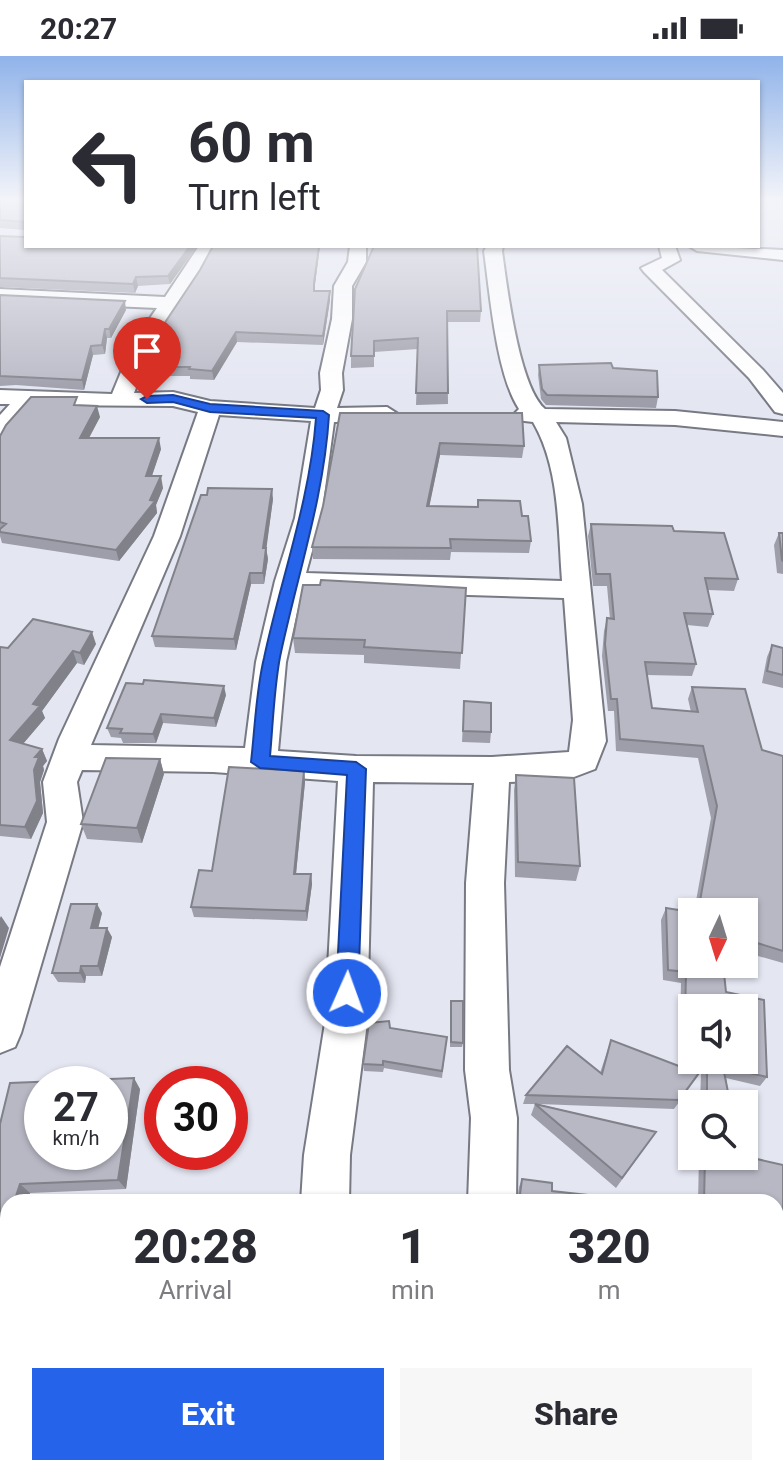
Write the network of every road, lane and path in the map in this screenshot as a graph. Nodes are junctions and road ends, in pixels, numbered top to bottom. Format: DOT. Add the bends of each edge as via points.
graph roads {
  1 [pos="196,265"];
  2 [pos="355,265"];
  3 [pos="495,265"];
  4 [pos="657,265"];
  5 [pos="0,295"];
  6 [pos="166,310"];
  7 [pos="0,397"];
  8 [pos="26,400"];
  9 [pos="121,400"];
  10 [pos="783,407"];
  11 [pos="210,408"];
  12 [pos="411,414"];
  13 [pos="497,414"];
  14 [pos="323,415"];
  15 [pos="541,417"];
  16 [pos="0,429"];
  17 [pos="783,429"];
  18 [pos="289,581"];
  19 [pos="575,590"];
  20 [pos="70,757"];
  21 [pos="260,762"];
  22 [pos="356,769"];
  23 [pos="492,770"];
  24 [pos="0,1033"];
  25 [pos="325,1194"];
  26 [pos="492,1194"];
  1 -- 6 [label="street"];
  2 -- 14 [label="street" via="343,286 332,390"];
  3 -- 15 [label="street" via="520,391"];
  4 -- 10 [label="street" via="650,268"];
  5 -- 6 [label="street" via="170,303"];
  6 -- 9 [label="street" via="133,361"];
  7 -- 8 [label="street"];
  8 -- 9 [label="street"];
  8 -- 16 [label="street"];
  9 -- 11 [label="street" via="173,399"];
  11 -- 14 [label="street"];
  11 -- 20 [label="street" via="167,536"];
  12 -- 14 [label="street"];
  13 -- 15 [label="street"];
  14 -- 18 [label="street" via="308,518"];
  15 -- 17 [label="street" via="675,418"];
  15 -- 19 [label="street" via="561,462"];
  18 -- 19 [label="street"];
  18 -- 21 [label="street" via="271,662"];
  19 -- 23 [label="street" via="589,720 583,760 566,767"];
  20 -- 21 [label="street"];
  20 -- 24 [label="street" via="59,793 65,822"];
  21 -- 22 [label="street"];
  22 -- 23 [label="street"];
  22 -- 25 [label="street" via="346,1023"];
  23 -- 26 [label="street" via="485,883"];
}
